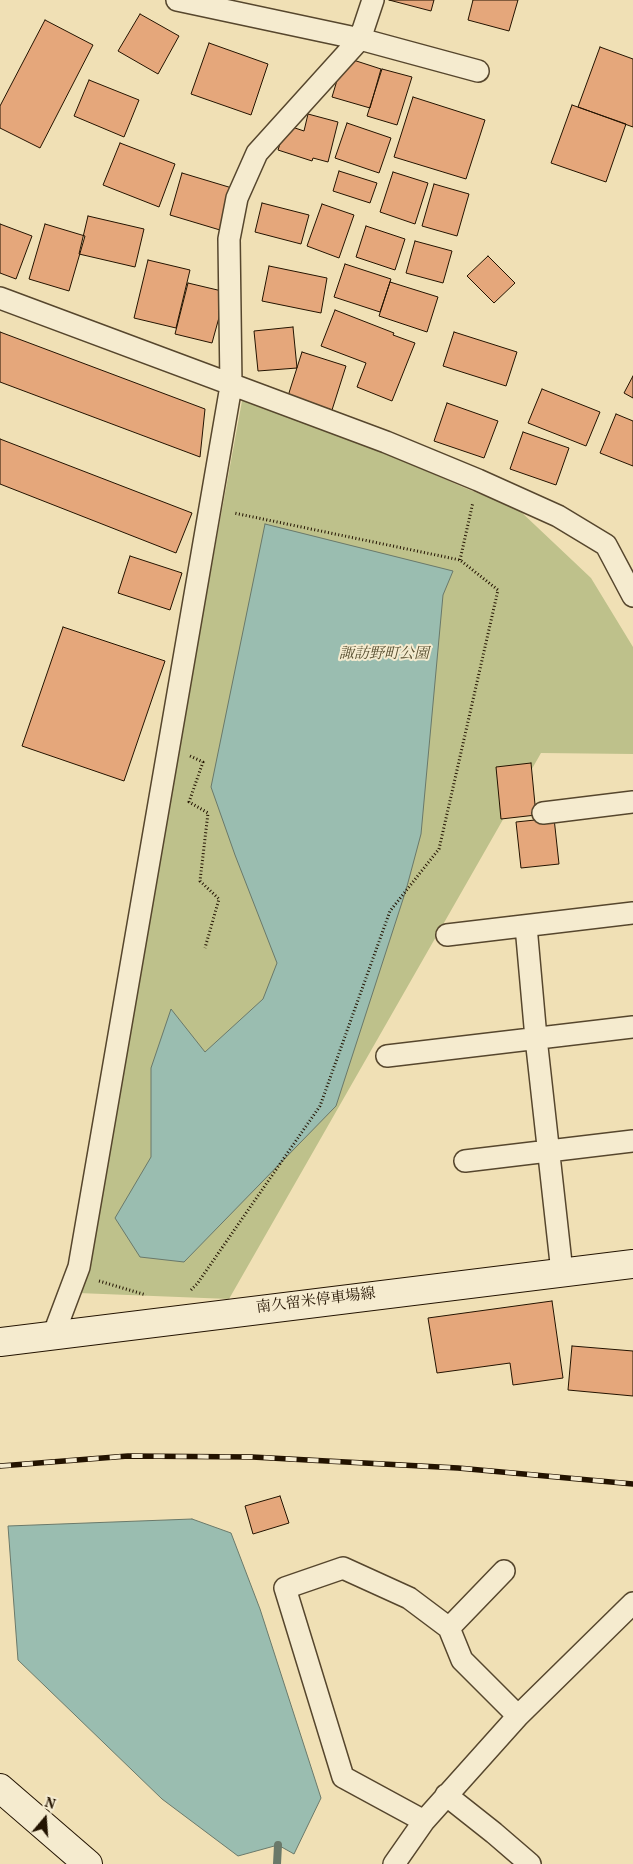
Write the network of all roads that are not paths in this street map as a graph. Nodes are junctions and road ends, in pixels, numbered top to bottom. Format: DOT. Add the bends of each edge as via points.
graph roads {
  1 [pos="178,0"];
  2 [pos="373,0"];
  3 [pos="360,39"];
  4 [pos="478,71"];
  5 [pos="0,298"];
  6 [pos="231,386"];
  7 [pos="633,596"];
  8 [pos="633,802"];
  9 [pos="543,813"];
  10 [pos="633,913"];
  11 [pos="526,926"];
  12 [pos="447,935"];
  13 [pos="633,1027"];
  14 [pos="536,1038"];
  15 [pos="387,1056"];
  16 [pos="633,1141"];
  17 [pos="548,1151"];
  18 [pos="465,1161"];
  19 [pos="633,1264"];
  20 [pos="562,1272"];
  21 [pos="53,1336"];
  22 [pos="0,1342"];
  23 [pos="504,1571"];
  24 [pos="633,1603"];
  25 [pos="449,1628"];
  26 [pos="518,1716"];
  27 [pos="0,1788"];
  28 [pos="446,1795"];
  29 [pos="424,1820"];
  30 [pos="88,1864"];
  31 [pos="394,1864"];
  32 [pos="530,1864"];
  1 -- 3 [label="street"];
  2 -- 3 [label="street"];
  3 -- 4 [label="street"];
  3 -- 6 [label="street" via="257,153 238,198 230,239"];
  5 -- 6 [label="street"];
  6 -- 7 [label="street" via="386,442 558,516 606,545"];
  6 -- 21 [label="street" via="79,1267"];
  8 -- 9 [label="street"];
  10 -- 11 [label="street"];
  11 -- 12 [label="street"];
  11 -- 14 [label="street"];
  13 -- 14 [label="street"];
  14 -- 15 [label="street"];
  14 -- 17 [label="street"];
  16 -- 17 [label="street"];
  17 -- 18 [label="street"];
  17 -- 20 [label="street"];
  19 -- 20 [label="main road, 南久留米停車場線"];
  20 -- 21 [label="main road, 南久留米停車場線"];
  21 -- 22 [label="main road, 南久留米停車場線"];
  23 -- 25 [label="street"];
  24 -- 26 [label="street"];
  25 -- 26 [label="street" via="462,1660"];
  25 -- 29 [label="street" via="409,1598 343,1568 285,1588 343,1777"];
  26 -- 28 [label="street"];
  27 -- 30 [label="main road"];
  28 -- 29 [label="street"];
  28 -- 32 [label="street"];
  29 -- 31 [label="street"];
}
